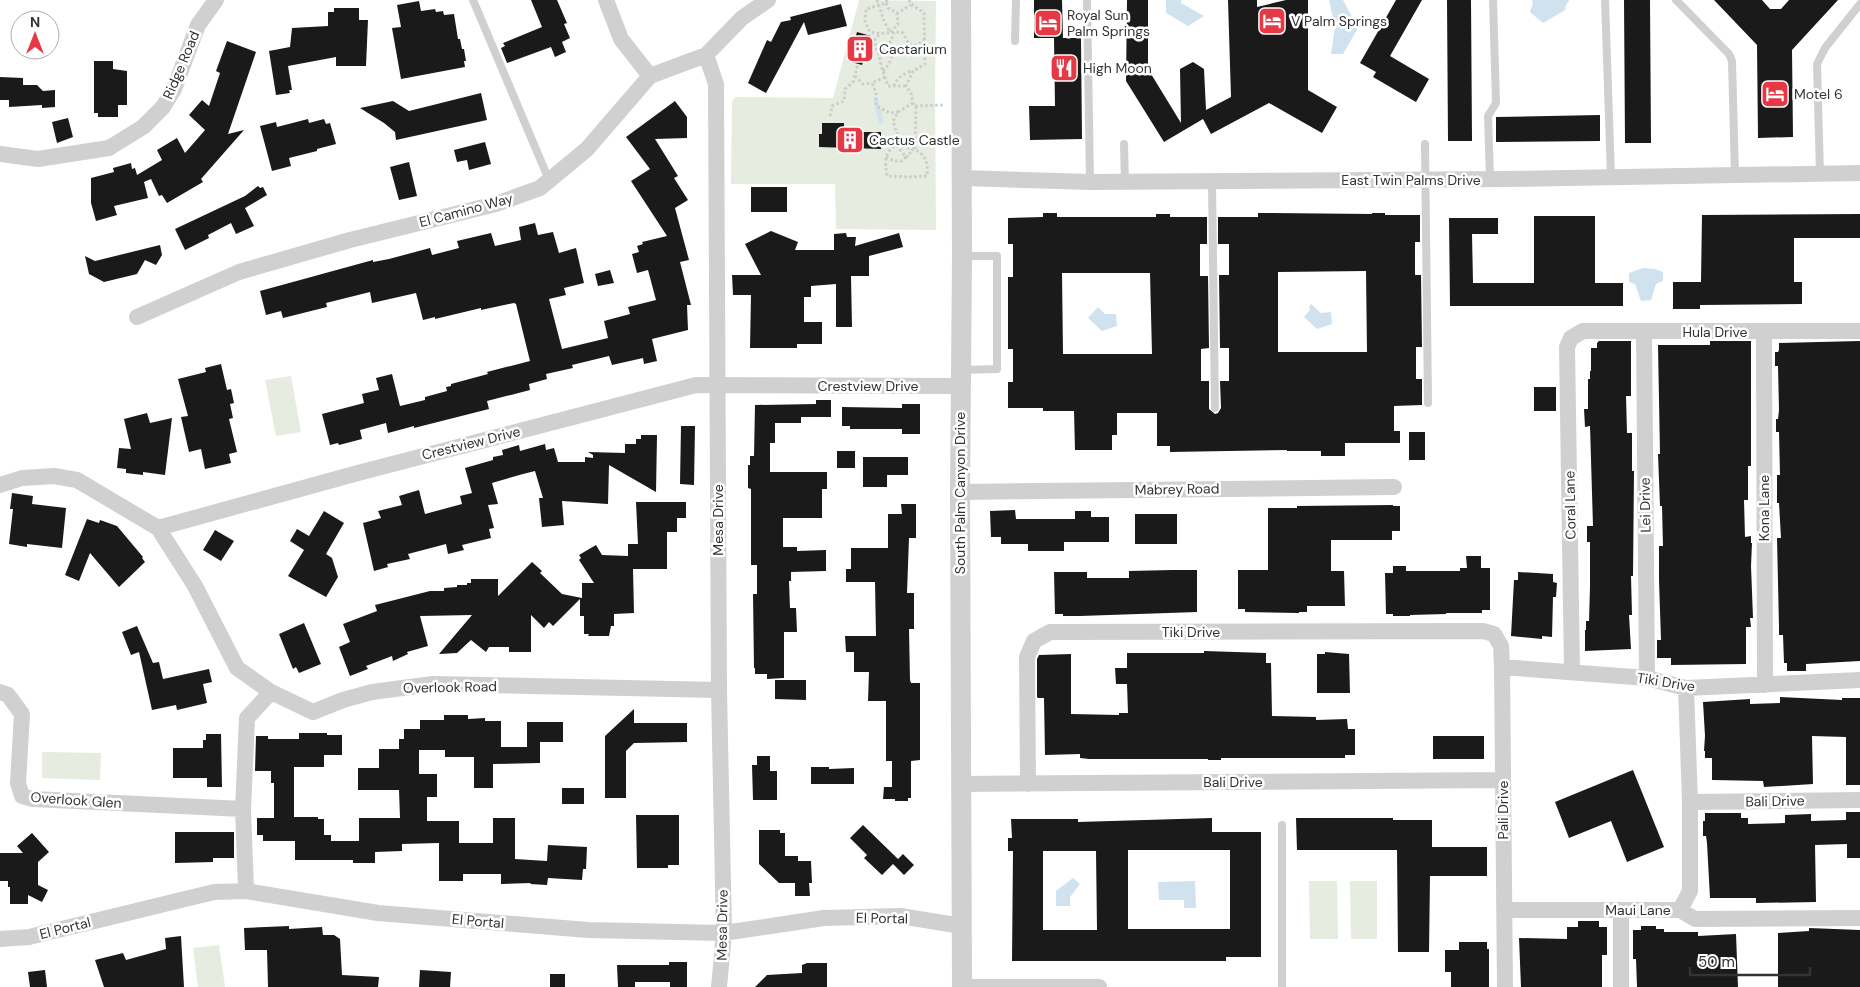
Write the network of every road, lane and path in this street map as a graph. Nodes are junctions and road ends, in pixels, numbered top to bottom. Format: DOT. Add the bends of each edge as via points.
graph roads {
  1 [pos="216,0"];
  2 [pos="473,0"];
  3 [pos="606,0"];
  4 [pos="768,0"];
  5 [pos="876,0"];
  6 [pos="910,0"];
  7 [pos="961,0"];
  8 [pos="1016,0"];
  9 [pos="1087,0"];
  10 [pos="1493,0"];
  11 [pos="1605,0"];
  12 [pos="1676,0"];
  13 [pos="886,2"];
  14 [pos="911,4"];
  15 [pos="1860,4"];
  16 [pos="879,5"];
  17 [pos="897,13"];
  18 [pos="892,32"];
  19 [pos="879,35"];
  20 [pos="924,40"];
  21 [pos="1015,41"];
  22 [pos="909,43"];
  23 [pos="888,46"];
  24 [pos="894,52"];
  25 [pos="706,54"];
  26 [pos="879,54"];
  27 [pos="858,64"];
  28 [pos="883,71"];
  29 [pos="913,71"];
  30 [pos="650,76"];
  31 [pos="855,76"];
  32 [pos="885,77"];
  33 [pos="872,83"];
  34 [pos="894,86"];
  35 [pos="906,86"];
  36 [pos="914,104"];
  37 [pos="961,104"];
  38 [pos="898,112"];
  39 [pos="830,116"];
  40 [pos="1124,144"];
  41 [pos="1425,144"];
  42 [pos="896,145"];
  43 [pos="910,149"];
  44 [pos="915,150"];
  45 [pos="0,154"];
  46 [pos="886,157"];
  47 [pos="906,158"];
  48 [pos="1860,173"];
  49 [pos="1820,174"];
  50 [pos="1735,176"];
  51 [pos="1611,177"];
  52 [pos="962,178"];
  53 [pos="1490,179"];
  54 [pos="549,180"];
  55 [pos="1427,180"];
  56 [pos="1125,181"];
  57 [pos="1212,181"];
  58 [pos="1090,182"];
  59 [pos="962,256"];
  60 [pos="137,317"];
  61 [pos="1764,331"];
  62 [pos="1860,331"];
  63 [pos="1644,332"];
  64 [pos="1571,338"];
  65 [pos="961,378"];
  66 [pos="718,385"];
  67 [pos="1428,403"];
  68 [pos="1215,408"];
  69 [pos="0,485"];
  70 [pos="1394,487"];
  71 [pos="960,492"];
  72 [pos="158,528"];
  73 [pos="1494,634"];
  74 [pos="1502,666"];
  75 [pos="1572,672"];
  76 [pos="1647,678"];
  77 [pos="1860,680"];
  78 [pos="1765,686"];
  79 [pos="1686,688"];
  80 [pos="719,690"];
  81 [pos="0,692"];
  82 [pos="271,692"];
  83 [pos="1503,780"];
  84 [pos="962,784"];
  85 [pos="1028,784"];
  86 [pos="1860,800"];
  87 [pos="1690,802"];
  88 [pos="243,809"];
  89 [pos="1282,825"];
  90 [pos="246,891"];
  91 [pos="1504,910"];
  92 [pos="1621,910"];
  93 [pos="1680,910"];
  94 [pos="1860,918"];
  95 [pos="962,926"];
  96 [pos="724,933"];
  97 [pos="0,939"];
  98 [pos="719,987"];
  99 [pos="962,987"];
  100 [pos="1099,987"];
  101 [pos="1282,987"];
  102 [pos="1505,987"];
  103 [pos="1622,987"];
  1 -- 45 [label="street, Ridge Road" via="198,25 174,89 163,107 143,127 109,148 38,159"];
  2 -- 54 [label="lane"];
  3 -- 30 [label="street" via="621,39"];
  4 -- 25 [label="street, El Camino Way" via="742,18"];
  5 -- 16 [label="path"];
  6 -- 14 [label="path"];
  7 -- 37 [label="street, South Palm Canyon Drive"];
  8 -- 21 [label="lane"];
  9 -- 58 [label="lane"];
  10 -- 53 [label="lane" via="1496,103 1488,116"];
  11 -- 51 [label="lane"];
  12 -- 50 [label="lane" via="1729,54 1732,61"];
  13 -- 16 [label="path"];
  13 -- 17 [label="path" via="888,8"];
  14 -- 17 [label="path"];
  14 -- 20 [label="path" via="924,12"];
  15 -- 49 [label="lane" via="1825,48 1817,64"];
  16 -- 18 [label="path"];
  16 -- 19 [label="path" via="866,9 865,22 870,32"];
  17 -- 18 [label="path" via="898,24"];
  18 -- 19 [label="path"];
  18 -- 22 [label="path" via="902,32"];
  18 -- 23 [label="path"];
  19 -- 26 [label="path" via="875,39"];
  20 -- 22 [label="path" via="917,45"];
  20 -- 29 [label="path" via="925,64"];
  22 -- 24 [label="path"];
  23 -- 24 [label="path"];
  23 -- 26 [label="path"];
  24 -- 28 [label="path"];
  25 -- 30 [label="street, El Camino Way"];
  25 -- 66 [label="street, Mesa Drive" via="716,84"];
  26 -- 28 [label="path"];
  27 -- 31 [label="path"];
  28 -- 32 [label="path"];
  29 -- 34 [label="path" via="906,72"];
  29 -- 35 [label="path"];
  30 -- 54 [label="street, El Camino Way" via="587,149"];
  31 -- 33 [label="path" via="863,84"];
  31 -- 39 [label="path" via="845,89 844,101 832,106"];
  32 -- 33 [label="path"];
  32 -- 34 [label="path" via="888,86"];
  33 -- 38 [label="path" via="876,106 890,113"];
  34 -- 35 [label="path"];
  35 -- 36 [label="path"];
  36 -- 37 [label="path"];
  36 -- 38 [label="path"];
  36 -- 44 [label="path"];
  37 -- 52 [label="street, South Palm Canyon Drive"];
  38 -- 42 [label="path" via="893,121 898,136"];
  40 -- 56 [label="lane"];
  41 -- 55 [label="lane"];
  42 -- 43 [label="path"];
  42 -- 46 [label="path"];
  42 -- 47 [label="path"];
  43 -- 44 [label="path"];
  43 -- 47 [label="path"];
  44 -- 46 [label="path" via="928,164 927,176 887,176"];
  46 -- 47 [label="path" via="894,161"];
  48 -- 49 [label="street, East Twin Palms Drive"];
  49 -- 50 [label="street, East Twin Palms Drive"];
  50 -- 51 [label="street, East Twin Palms Drive"];
  51 -- 53 [label="street, East Twin Palms Drive"];
  52 -- 58 [label="street, East Twin Palms Drive"];
  52 -- 59 [label="street, South Palm Canyon Drive"];
  53 -- 55 [label="street, East Twin Palms Drive"];
  54 -- 60 [label="street, El Camino Way" via="540,188 496,204 238,272"];
  55 -- 57 [label="street, East Twin Palms Drive"];
  55 -- 67 [label="lane"];
  56 -- 57 [label="street, East Twin Palms Drive"];
  56 -- 58 [label="street, East Twin Palms Drive"];
  57 -- 68 [label="lane"];
  59 -- 65 [label="street, South Palm Canyon Drive"];
  59 -- 65 [label="lane" via="997,256 997,369"];
  61 -- 62 [label="street, Hula Drive"];
  61 -- 63 [label="street, Hula Drive"];
  61 -- 78 [label="street, Kona Lane"];
  63 -- 64 [label="street, Hula Drive" via="1583,331"];
  63 -- 76 [label="street, Lei Drive"];
  64 -- 75 [label="street, Coral Lane" via="1567,347"];
  65 -- 66 [label="street, Crestview Drive"];
  65 -- 71 [label="street, South Palm Canyon Drive"];
  66 -- 72 [label="street, Crestview Drive" via="696,385"];
  66 -- 80 [label="street, Mesa Drive"];
  69 -- 72 [label="street" via="22,478 54,476 77,480"];
  70 -- 71 [label="street, Mabrey Road"];
  71 -- 84 [label="street, South Palm Canyon Drive"];
  72 -- 82 [label="street, Overlook Road" via="195,586 237,668"];
  73 -- 74 [label="street, Pali Drive" via="1501,646"];
  73 -- 85 [label="street, Tiki Drive" via="1483,631 1050,632 1034,641 1027,657"];
  74 -- 75 [label="street, Tiki Drive"];
  74 -- 83 [label="street, Pali Drive"];
  75 -- 76 [label="street, Tiki Drive"];
  76 -- 79 [label="street, Tiki Drive"];
  77 -- 78 [label="street, Tiki Drive"];
  78 -- 79 [label="street, Tiki Drive"];
  79 -- 87 [label="street"];
  80 -- 82 [label="street, Overlook Road" via="433,684 372,692 313,712"];
  80 -- 96 [label="street, Mesa Drive"];
  81 -- 88 [label="street, Overlook Glen" via="8,695 22,714 18,782 22,796"];
  82 -- 88 [label="street" via="247,718"];
  83 -- 85 [label="street, Bali Drive"];
  83 -- 91 [label="street, Pali Drive"];
  84 -- 85 [label="street, Bali Drive"];
  84 -- 95 [label="street, South Palm Canyon Drive"];
  86 -- 87 [label="street, Bali Drive"];
  87 -- 93 [label="street" via="1690,891"];
  88 -- 90 [label="street"];
  89 -- 101 [label="lane"];
  90 -- 96 [label="street, El Portal" via="378,913 588,930"];
  90 -- 97 [label="street, El Portal" via="214,892 29,937"];
  91 -- 92 [label="street, Maui Lane"];
  91 -- 102 [label="street, Pali Drive"];
  92 -- 93 [label="street, Maui Lane"];
  92 -- 103 [label="street"];
  93 -- 94 [label="street, Maui Lane" via="1695,919"];
  95 -- 96 [label="street, El Portal" via="900,916 824,918"];
  95 -- 99 [label="street, South Palm Canyon Drive"];
  96 -- 98 [label="street, Mesa Drive"];
  99 -- 100 [label="street"];
}
